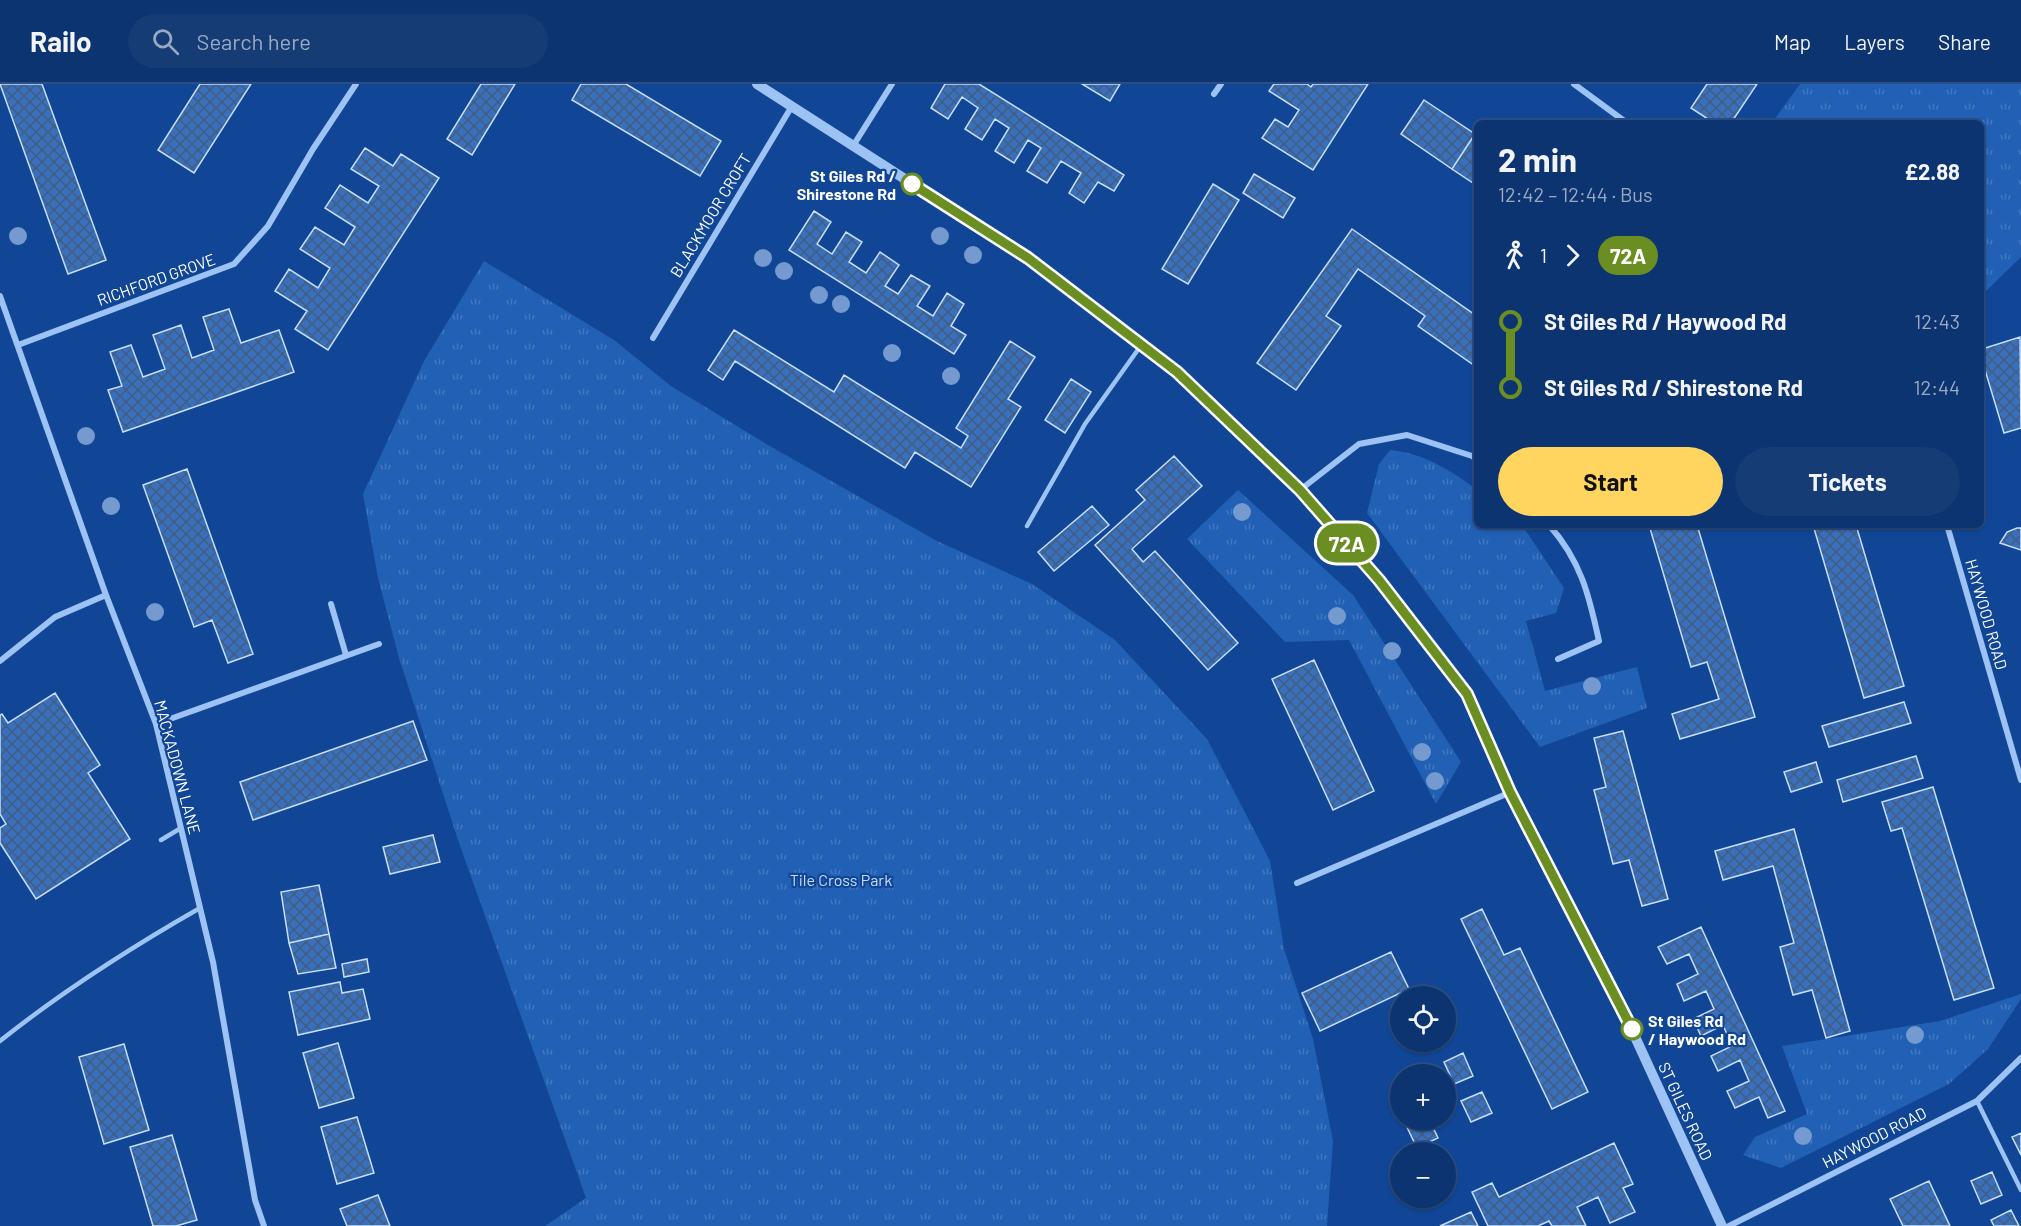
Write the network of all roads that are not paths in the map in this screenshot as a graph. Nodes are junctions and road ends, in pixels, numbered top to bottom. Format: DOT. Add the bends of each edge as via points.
graph roads {
  1 [pos="356,84"];
  2 [pos="756,84"];
  3 [pos="892,84"];
  4 [pos="1221,84"];
  5 [pos="1574,84"];
  6 [pos="1214,94"];
  7 [pos="792,106"];
  8 [pos="1623,120"];
  9 [pos="853,146"];
  10 [pos="0,296"];
  11 [pos="653,338"];
  12 [pos="1142,344"];
  13 [pos="18,345"];
  14 [pos="1474,457"];
  15 [pos="1300,490"];
  16 [pos="1027,526"];
  17 [pos="1552,528"];
  18 [pos="1948,528"];
  19 [pos="106,595"];
  20 [pos="331,604"];
  21 [pos="379,644"];
  22 [pos="346,655"];
  23 [pos="1558,659"];
  24 [pos="0,661"];
  25 [pos="156,724"];
  26 [pos="2020,775"];
  27 [pos="1510,792"];
  28 [pos="181,828"];
  29 [pos="161,840"];
  30 [pos="1297,883"];
  31 [pos="200,908"];
  32 [pos="0,1041"];
  33 [pos="2021,1058"];
  34 [pos="1977,1101"];
  35 [pos="2021,1190"];
  36 [pos="264,1226"];
  37 [pos="1722,1226"];
  38 [pos="1729,1226"];
  1 -- 13 [label="street, RICHFORD GROVE" via="268,226 234,264"];
  2 -- 7 [label="street, ST GILES ROAD"];
  3 -- 9 [label="street"];
  4 -- 6 [label="street"];
  5 -- 8 [label="street"];
  7 -- 9 [label="street, ST GILES ROAD"];
  7 -- 11 [label="street, BLACKMOOR CROFT"];
  9 -- 12 [label="street, ST GILES ROAD" via="1028,258"];
  10 -- 13 [label="street, MACKADOWN LANE"];
  12 -- 15 [label="street, ST GILES ROAD" via="1177,372"];
  12 -- 16 [label="lane" via="1085,424"];
  13 -- 19 [label="street, MACKADOWN LANE"];
  14 -- 15 [label="street" via="1407,435 1359,444"];
  15 -- 27 [label="street, ST GILES ROAD" via="1379,580 1467,694"];
  17 -- 23 [label="street" via="1566,545 1588,588 1599,641"];
  18 -- 26 [label="street, HAYWOOD ROAD"];
  19 -- 24 [label="street" via="55,617"];
  19 -- 25 [label="street, MACKADOWN LANE"];
  20 -- 22 [label="street"];
  21 -- 22 [label="street"];
  22 -- 25 [label="street"];
  25 -- 28 [label="street, MACKADOWN LANE"];
  27 -- 30 [label="street"];
  27 -- 37 [label="street, ST GILES ROAD" via="1614,991"];
  28 -- 29 [label="lane"];
  28 -- 31 [label="street, MACKADOWN LANE"];
  31 -- 32 [label="lane" via="102,966"];
  31 -- 36 [label="street, MACKADOWN LANE" via="255,1200"];
  33 -- 34 [label="street, HAYWOOD ROAD"];
  34 -- 35 [label="lane"];
  34 -- 38 [label="street, HAYWOOD ROAD"];
}
